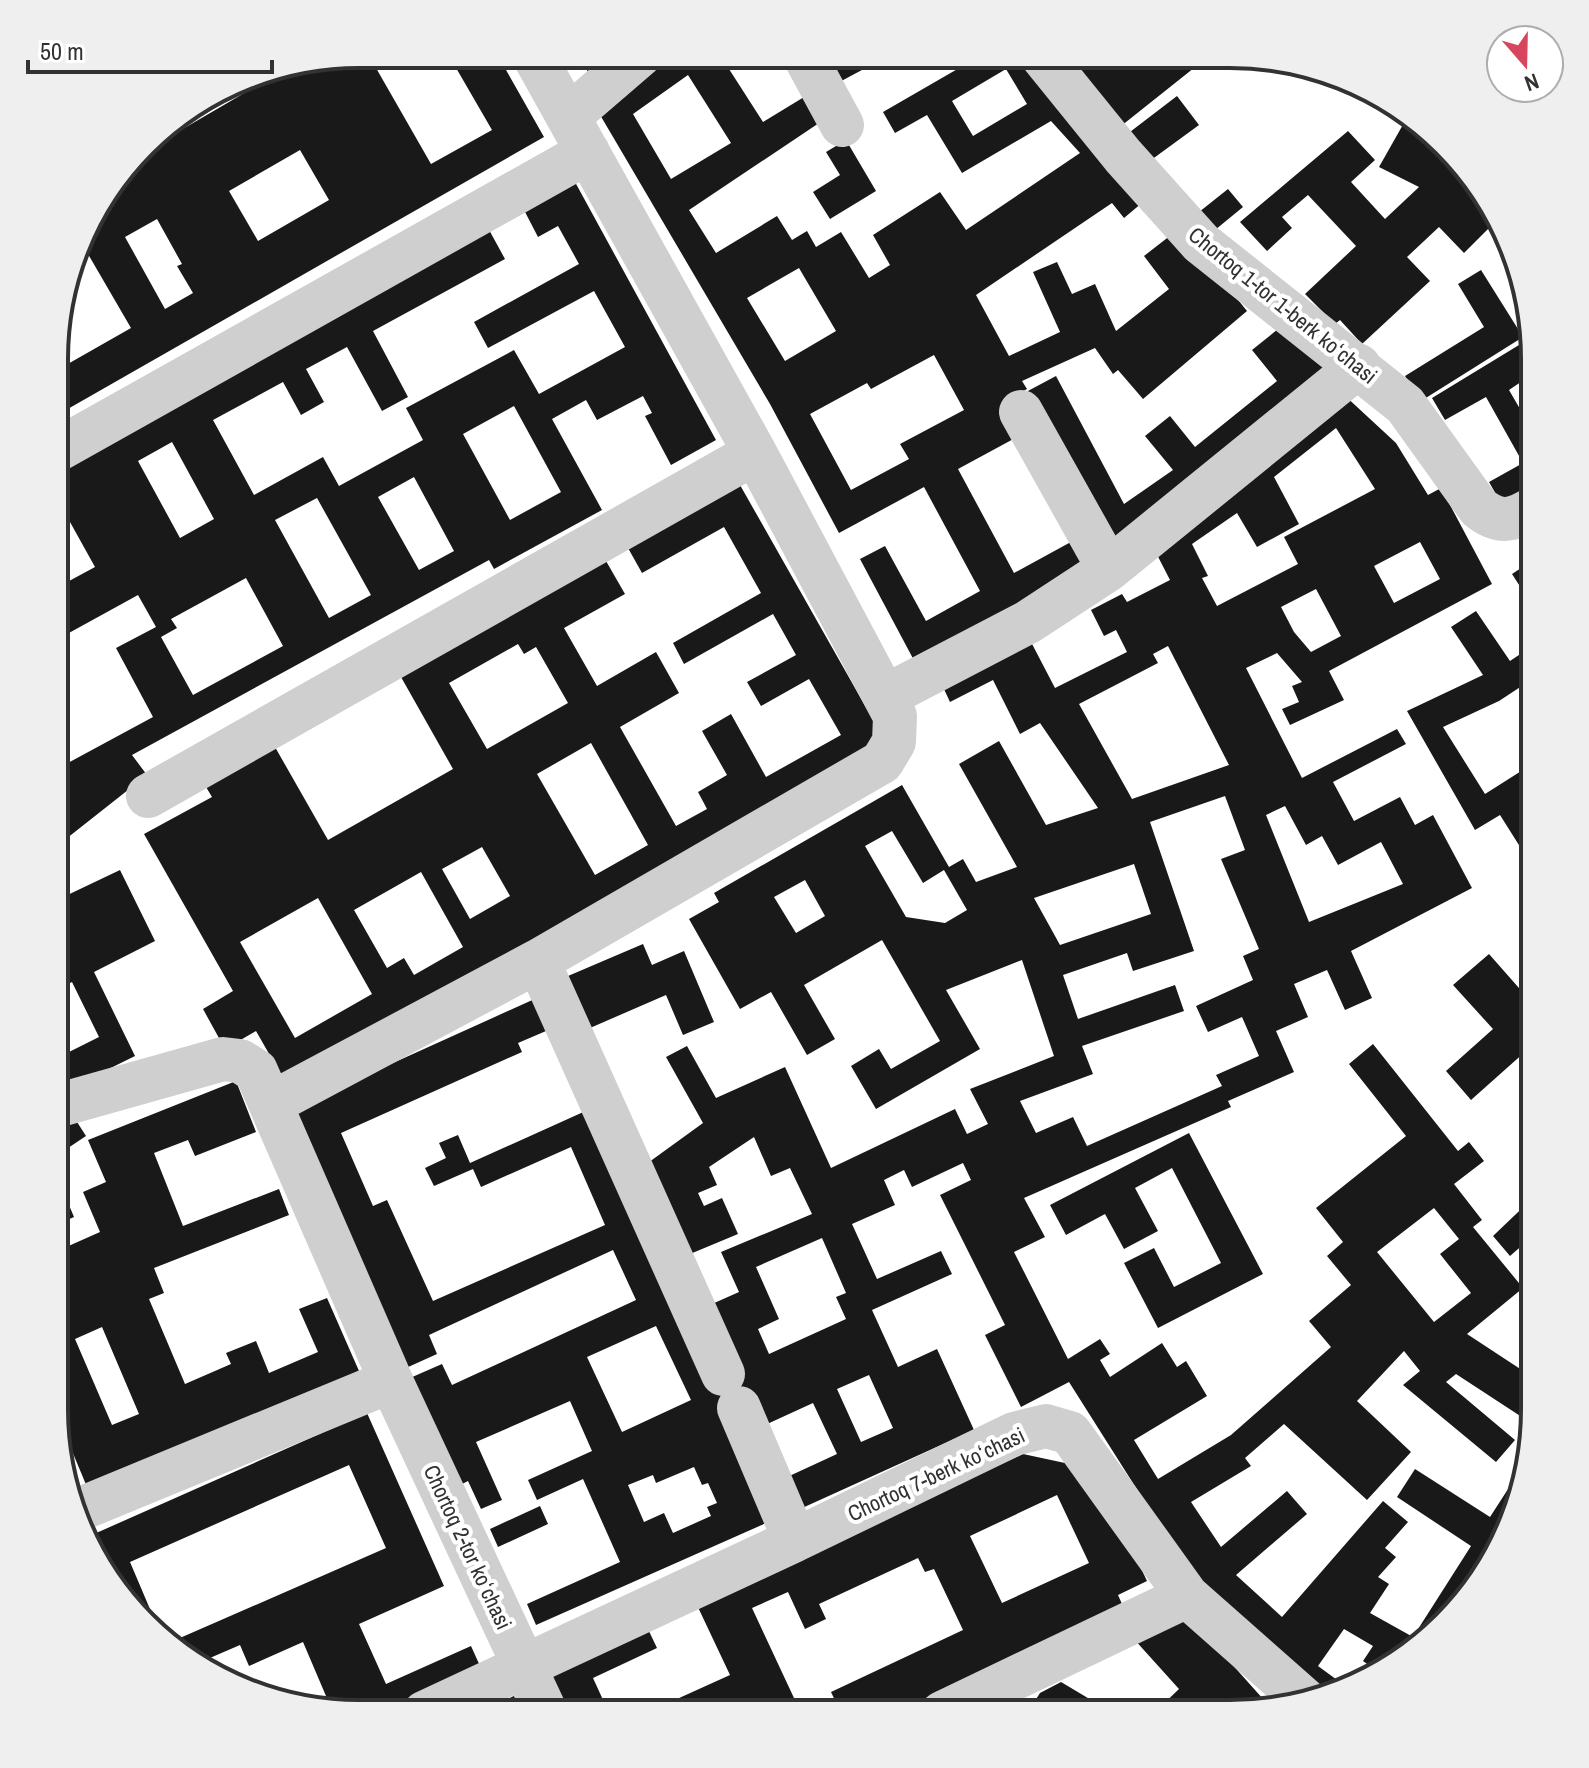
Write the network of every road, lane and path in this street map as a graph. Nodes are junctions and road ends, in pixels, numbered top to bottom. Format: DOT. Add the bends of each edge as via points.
graph roads {
  1 [pos="541,68"];
  2 [pos="630,68"];
  3 [pos="811,68"];
  4 [pos="1052,68"];
  5 [pos="842,125"];
  6 [pos="578,134"];
  7 [pos="1359,366"];
  8 [pos="1021,412"];
  9 [pos="68,444"];
  10 [pos="755,453"];
  11 [pos="1521,514"];
  12 [pos="1109,569"];
  13 [pos="886,696"];
  14 [pos="148,796"];
  15 [pos="538,961"];
  16 [pos="68,1103"];
  17 [pos="272,1103"];
  18 [pos="391,1381"];
  19 [pos="85,1507"];
  20 [pos="795,1540"];
  21 [pos="1187,1596"];
  22 [pos="525,1669"];
  23 [pos="1296,1692"];
  24 [pos="454,1700"];
  25 [pos="540,1700"];
  26 [pos="969,1700"];
  1 -- 6 [label="street"];
  2 -- 6 [label="street"];
  3 -- 5 [label="street"];
  4 -- 7 [label="street, Chortoq 1-tor 1-berk koʻchasi" via="1201,243"];
  6 -- 9 [label="street"];
  6 -- 10 [label="street"];
  7 -- 11 [label="street, Chortoq 1-tor 1-berk koʻchasi" via="1405,405 1479,508 1493,519 1507,521"];
  7 -- 12 [label="street"];
  8 -- 12 [label="street"];
  10 -- 13 [label="street"];
  10 -- 14 [label="street"];
  12 -- 13 [label="street" via="1028,622"];
  13 -- 15 [label="street" via="895,716 894,742 882,762"];
  15 -- 17 [label="street"];
  15 -- 20 [label="street"];
  16 -- 17 [label="street, Chortoq 2-tor koʻchasi" via="223,1059 256,1071"];
  17 -- 18 [label="street, Chortoq 2-tor koʻchasi"];
  18 -- 19 [label="street"];
  18 -- 22 [label="street, Chortoq 2-tor koʻchasi"];
  20 -- 21 [label="street, Chortoq 7-berk koʻchasi" via="1014,1434 1046,1426 1070,1433"];
  20 -- 22 [label="street, Chortoq 7-berk koʻchasi"];
  21 -- 23 [label="street, Chortoq 7-berk koʻchasi"];
  21 -- 26 [label="street"];
  22 -- 24 [label="street, Chortoq 7-berk koʻchasi"];
  22 -- 25 [label="street, Chortoq 2-tor koʻchasi"];
}
